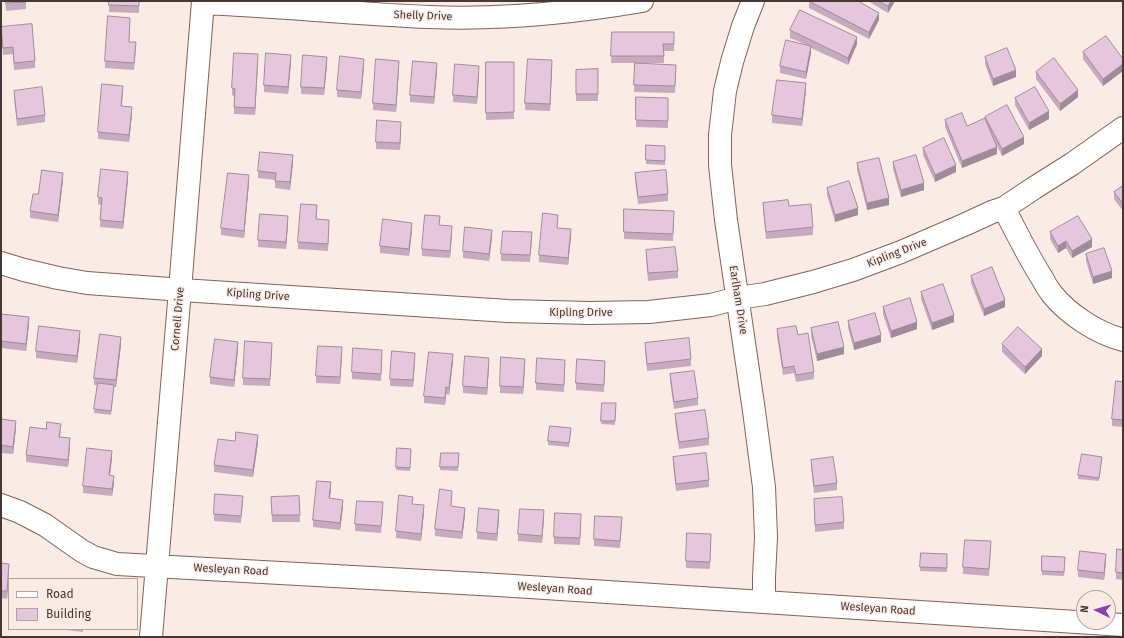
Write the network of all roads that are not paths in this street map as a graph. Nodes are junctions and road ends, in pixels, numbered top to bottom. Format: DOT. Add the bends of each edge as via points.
graph roads {
  1 [pos="642,1"];
  2 [pos="753,1"];
  3 [pos="203,2"];
  4 [pos="1123,128"];
  5 [pos="1004,208"];
  6 [pos="1,262"];
  7 [pos="180,290"];
  8 [pos="738,298"];
  9 [pos="1123,340"];
  10 [pos="1,506"];
  11 [pos="158,566"];
  12 [pos="764,602"];
  13 [pos="1123,625"];
  14 [pos="151,637"];
  1 -- 3 [label="street, Shelly Drive" via="595,9 501,17 438,17"];
  2 -- 8 [label="street, Earlham Drive" via="732,62 725,91 720,135 720,165 726,220"];
  3 -- 7 [label="street, Cornell Drive"];
  4 -- 5 [label="street, Kipling Drive"];
  5 -- 8 [label="street, Kipling Drive" via="853,270 765,294"];
  5 -- 9 [label="street" via="1052,294 1092,327"];
  6 -- 7 [label="street, Kipling Drive" via="58,278 87,283"];
  7 -- 8 [label="street, Kipling Drive" via="508,311 590,313 649,312 711,305"];
  7 -- 11 [label="street, Cornell Drive"];
  8 -- 12 [label="street, Earlham Drive" via="764,487"];
  10 -- 11 [label="street, Wesleyan Road" via="20,512 45,525 94,557 117,564"];
  11 -- 12 [label="street, Wesleyan Road"];
  11 -- 14 [label="street, Cornell Drive"];
  12 -- 13 [label="street, Wesleyan Road"];
}
